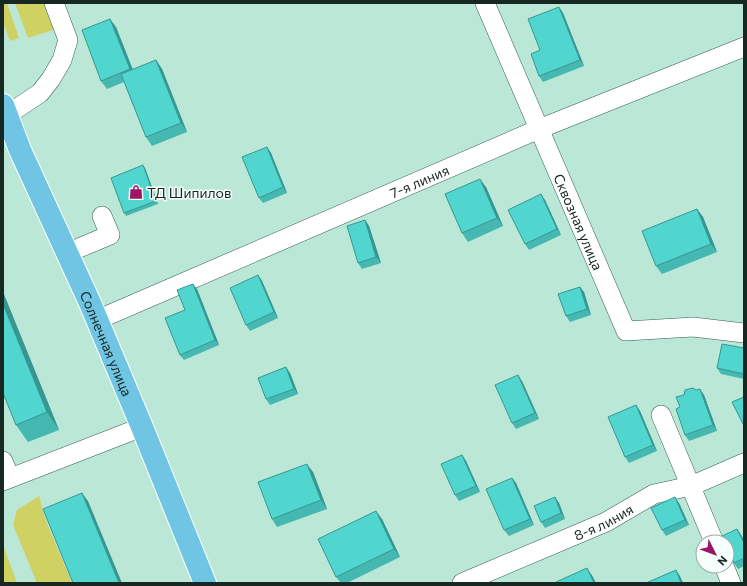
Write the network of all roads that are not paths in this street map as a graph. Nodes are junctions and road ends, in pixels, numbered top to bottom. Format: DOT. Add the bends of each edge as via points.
graph roads {
  1 [pos="54,3"];
  2 [pos="485,3"];
  3 [pos="744,47"];
  4 [pos="4,112"];
  5 [pos="539,129"];
  6 [pos="102,216"];
  7 [pos="67,254"];
  8 [pos="97,320"];
  9 [pos="744,333"];
  10 [pos="661,415"];
  11 [pos="142,427"];
  12 [pos="744,463"];
  13 [pos="6,473"];
  14 [pos="691,486"];
  15 [pos="711,534"];
  16 [pos="206,583"];
  17 [pos="462,583"];
  1 -- 4 [label="street" via="68,40 62,60 40,93"];
  2 -- 5 [label="street, Сквозная улица"];
  3 -- 5 [label="street, 7-я линия"];
  4 -- 7 [label="main road, Солнечная улица"];
  5 -- 8 [label="street, 7-я линия"];
  5 -- 9 [label="street, Сквозная улица" via="626,331 693,327"];
  6 -- 7 [label="street" via="110,235"];
  7 -- 8 [label="main road, Солнечная улица"];
  8 -- 11 [label="main road, Солнечная улица"];
  10 -- 14 [label="street"];
  11 -- 13 [label="street"];
  11 -- 16 [label="main road, Солнечная улица"];
  12 -- 14 [label="street, 8-я линия"];
  14 -- 15 [label="street"];
  14 -- 17 [label="street, 8-я линия" via="654,494 606,522"];
}
